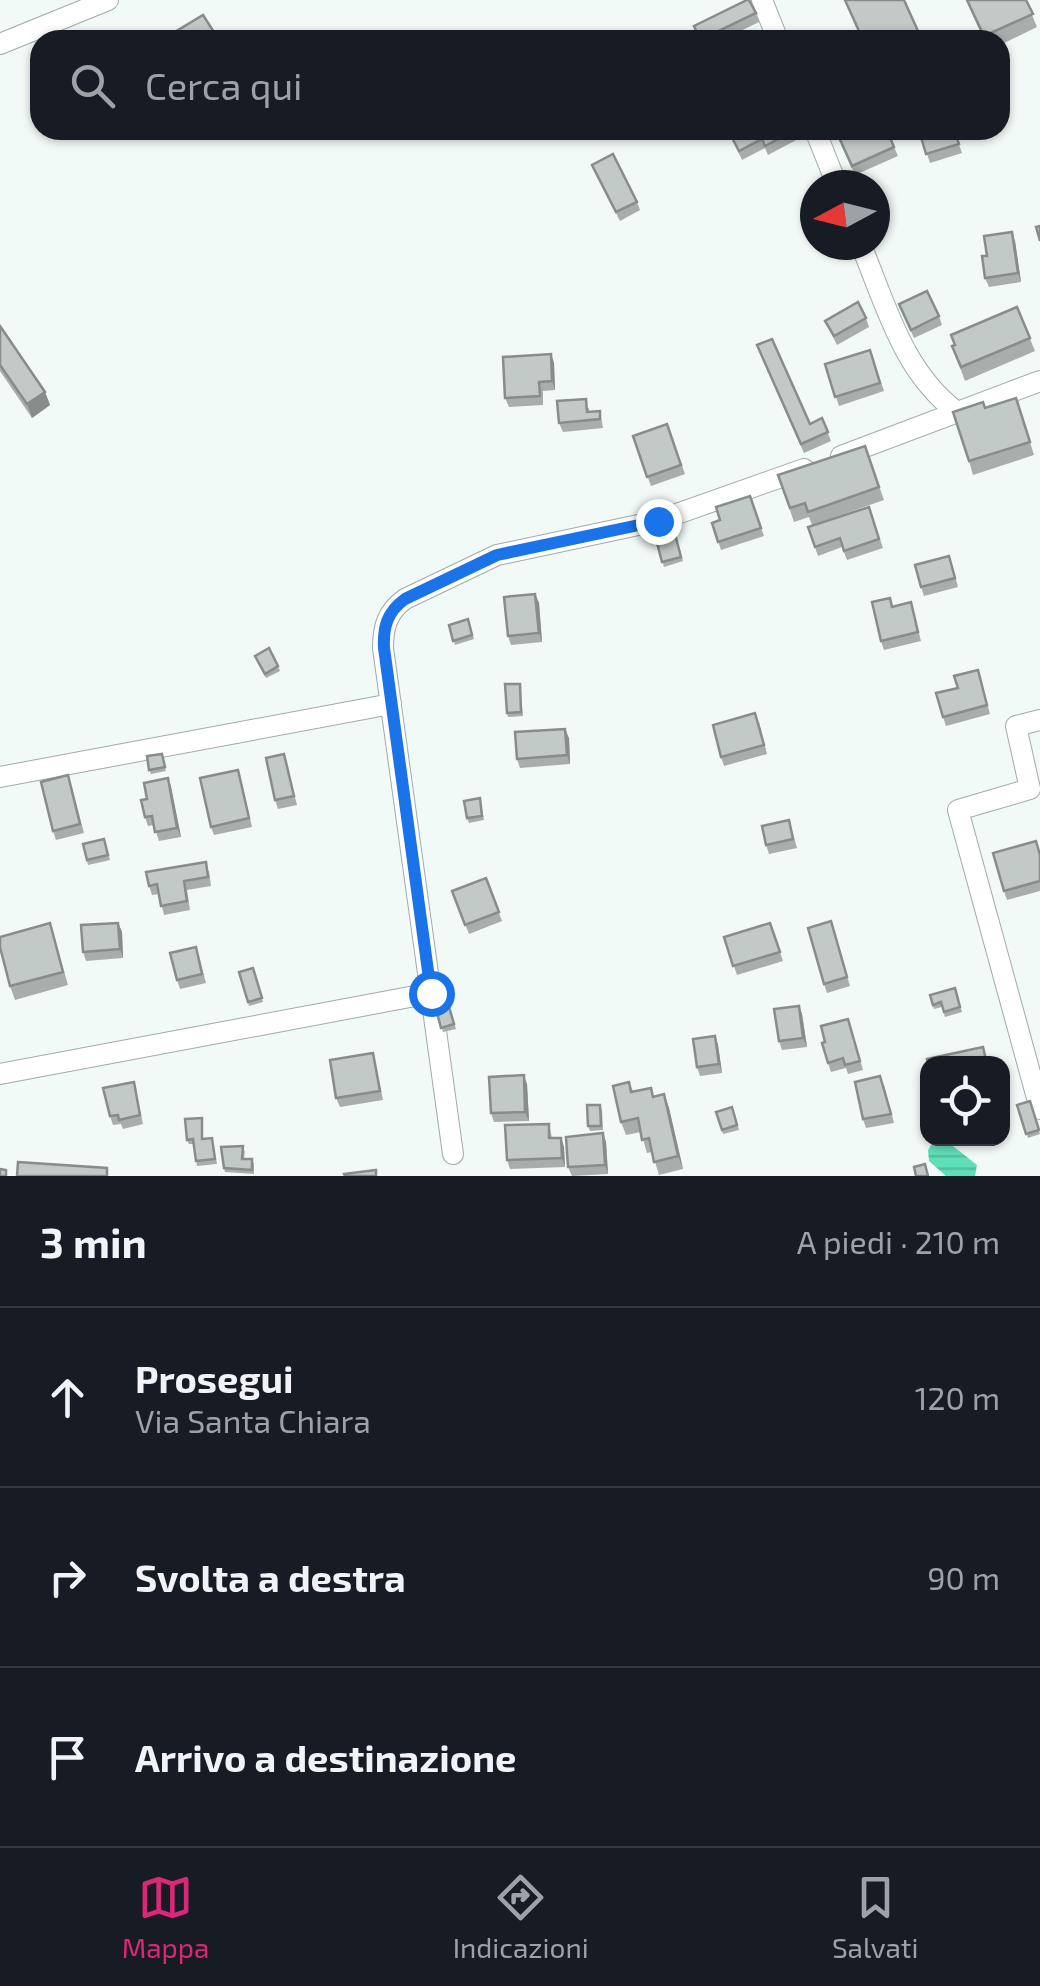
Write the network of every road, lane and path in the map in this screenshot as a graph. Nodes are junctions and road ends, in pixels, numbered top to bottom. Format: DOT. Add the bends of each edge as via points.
graph roads {
  1 [pos="108,0"];
  2 [pos="762,0"];
  3 [pos="34,30"];
  4 [pos="774,30"];
  5 [pos="30,32"];
  6 [pos="0,44"];
  7 [pos="819,140"];
  8 [pos="831,170"];
  9 [pos="867,260"];
  10 [pos="1040,380"];
  11 [pos="952,414"];
  12 [pos="391,704"];
  13 [pos="1040,720"];
  14 [pos="0,777"];
  15 [pos="431,993"];
  16 [pos="0,1074"];
  17 [pos="1040,1108"];
  18 [pos="454,1154"];
  1 -- 3 [label="street"];
  2 -- 4 [label="street"];
  5 -- 6 [label="street"];
  7 -- 8 [label="street"];
  9 -- 11 [label="street" via="913,368"];
  10 -- 11 [label="street"];
  11 -- 12 [label="street" via="658,521 497,555 405,599 386,621"];
  12 -- 14 [label="street"];
  12 -- 15 [label="street"];
  13 -- 17 [label="street" via="1016,726 1030,789 958,810"];
  15 -- 16 [label="street"];
  15 -- 18 [label="street"];
}
